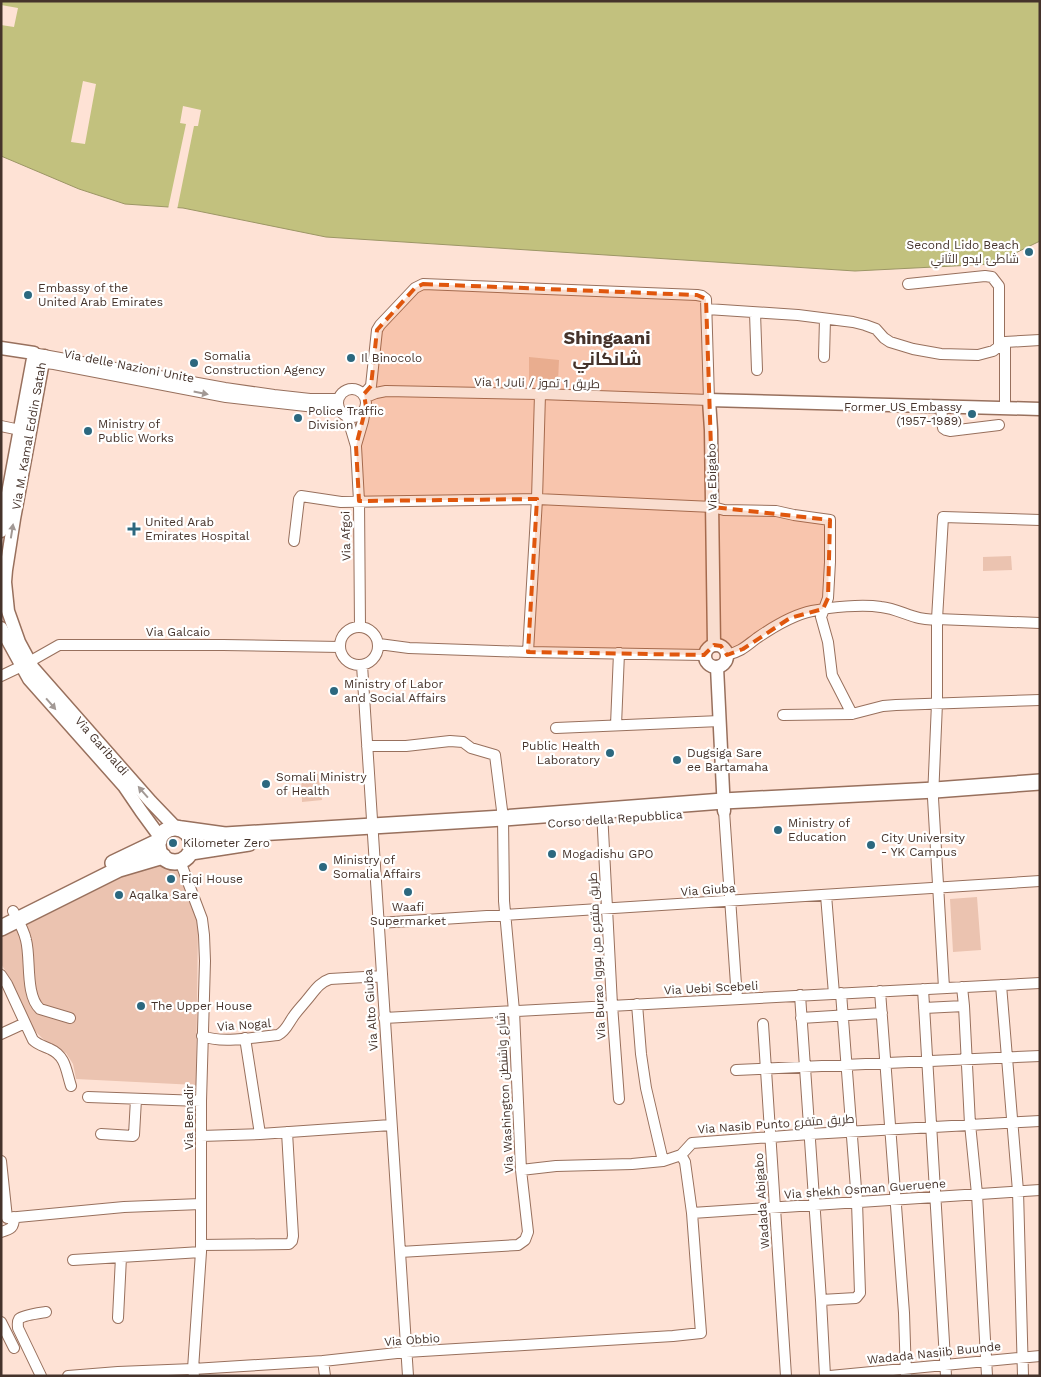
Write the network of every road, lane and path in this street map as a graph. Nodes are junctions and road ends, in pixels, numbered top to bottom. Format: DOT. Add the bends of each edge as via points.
graph roads {
  1 [pos="908,284"];
  2 [pos="707,309"];
  3 [pos="755,313"];
  4 [pos="825,319"];
  5 [pos="1040,340"];
  6 [pos="1002,344"];
  7 [pos="1,348"];
  8 [pos="1,356"];
  9 [pos="824,357"];
  10 [pos="38,358"];
  11 [pos="757,370"];
  12 [pos="540,394"];
  13 [pos="365,396"];
  14 [pos="709,400"];
  15 [pos="339,404"];
  16 [pos="942,407"];
  17 [pos="1005,408"];
  18 [pos="1040,409"];
  19 [pos="364,410"];
  20 [pos="347,416"];
  21 [pos="999,425"];
  22 [pos="1,426"];
  23 [pos="20,430"];
  24 [pos="356,446"];
  25 [pos="537,499"];
  26 [pos="359,501"];
  27 [pos="713,507"];
  28 [pos="1040,520"];
  29 [pos="1,531"];
  30 [pos="294,542"];
  31 [pos="4,569"];
  32 [pos="823,609"];
  33 [pos="937,619"];
  34 [pos="1040,623"];
  35 [pos="360,627"];
  36 [pos="1,628"];
  37 [pos="379,644"];
  38 [pos="714,645"];
  39 [pos="340,647"];
  40 [pos="528,652"];
  41 [pos="619,653"];
  42 [pos="704,655"];
  43 [pos="727,655"];
  44 [pos="26,664"];
  45 [pos="362,665"];
  46 [pos="717,667"];
  47 [pos="1,676"];
  48 [pos="1040,700"];
  49 [pos="938,703"];
  50 [pos="852,714"];
  51 [pos="783,715"];
  52 [pos="720,721"];
  53 [pos="616,725"];
  54 [pos="556,728"];
  55 [pos="367,746"];
  56 [pos="1040,782"];
  57 [pos="1040,790"];
  58 [pos="934,794"];
  59 [pos="724,806"];
  60 [pos="602,815"];
  61 [pos="502,822"];
  62 [pos="179,829"];
  63 [pos="372,830"];
  64 [pos="160,839"];
  65 [pos="162,856"];
  66 [pos="186,856"];
  67 [pos="1040,882"];
  68 [pos="938,888"];
  69 [pos="826,895"];
  70 [pos="730,901"];
  71 [pos="606,909"];
  72 [pos="505,915"];
  73 [pos="11,916"];
  74 [pos="378,923"];
  75 [pos="1,928"];
  76 [pos="1,975"];
  77 [pos="382,976"];
  78 [pos="1040,983"];
  79 [pos="1001,985"];
  80 [pos="962,987"];
  81 [pos="944,988"];
  82 [pos="923,989"];
  83 [pos="880,991"];
  84 [pos="837,993"];
  85 [pos="800,995"];
  86 [pos="737,999"];
  87 [pos="637,1004"];
  88 [pos="612,1006"];
  89 [pos="964,1006"];
  90 [pos="924,1008"];
  91 [pos="514,1011"];
  92 [pos="882,1013"];
  93 [pos="843,1015"];
  94 [pos="70,1018"];
  95 [pos="384,1018"];
  96 [pos="802,1018"];
  97 [pos="25,1023"];
  98 [pos="763,1024"];
  99 [pos="1,1034"];
  100 [pos="202,1036"];
  101 [pos="245,1038"];
  102 [pos="1040,1056"];
  103 [pos="1007,1058"];
  104 [pos="967,1059"];
  105 [pos="927,1061"];
  106 [pos="886,1063"];
  107 [pos="846,1065"];
  108 [pos="805,1067"];
  109 [pos="766,1069"];
  110 [pos="736,1070"];
  111 [pos="71,1086"];
  112 [pos="88,1097"];
  113 [pos="136,1099"];
  114 [pos="618,1099"];
  115 [pos="201,1101"];
  116 [pos="1040,1121"];
  117 [pos="1012,1122"];
  118 [pos="391,1124"];
  119 [pos="970,1124"];
  120 [pos="931,1127"];
  121 [pos="891,1129"];
  122 [pos="287,1132"];
  123 [pos="852,1132"];
  124 [pos="101,1134"];
  125 [pos="260,1134"];
  126 [pos="810,1134"];
  127 [pos="201,1136"];
  128 [pos="770,1137"];
  129 [pos="681,1155"];
  130 [pos="1,1161"];
  131 [pos="663,1161"];
  132 [pos="521,1170"];
  133 [pos="1040,1190"];
  134 [pos="1018,1191"];
  135 [pos="977,1194"];
  136 [pos="935,1197"];
  137 [pos="896,1199"];
  138 [pos="857,1202"];
  139 [pos="201,1204"];
  140 [pos="815,1204"];
  141 [pos="775,1208"];
  142 [pos="692,1213"];
  143 [pos="14,1217"];
  144 [pos="1,1232"];
  145 [pos="201,1248"];
  146 [pos="400,1252"];
  147 [pos="121,1256"];
  148 [pos="73,1260"];
  149 [pos="822,1300"];
  150 [pos="46,1312"];
  151 [pos="118,1318"];
  152 [pos="1,1322"];
  153 [pos="14,1348"];
  154 [pos="406,1352"];
  155 [pos="1040,1356"];
  156 [pos="1022,1357"];
  157 [pos="987,1360"];
  158 [pos="323,1361"];
  159 [pos="944,1364"];
  160 [pos="193,1372"];
  161 [pos="906,1372"];
  162 [pos="862,1375"];
  163 [pos="41,1376"];
  164 [pos="68,1376"];
  165 [pos="325,1376"];
  166 [pos="408,1376"];
  167 [pos="786,1376"];
  168 [pos="825,1376"];
  169 [pos="830,1376"];
  170 [pos="946,1376"];
  171 [pos="987,1376"];
  172 [pos="1023,1376"];
  1 -- 6 [label="street" via="992,277 1000,286"];
  2 -- 3 [label="street"];
  2 -- 13 [label="street" via="706,299 697,295 423,284 415,288 377,330 371,386"];
  2 -- 14 [label="street, Via Ebigabo"];
  3 -- 4 [label="street"];
  3 -- 11 [label="street"];
  4 -- 6 [label="street" via="865,324 890,342 927,352 978,355"];
  4 -- 9 [label="street"];
  5 -- 6 [label="street"];
  6 -- 17 [label="street"];
  7 -- 10 [label="main road"];
  8 -- 10 [label="main road"];
  10 -- 15 [label="street, Via delle Nazioni Unite" via="54,364 226,397 315,407"];
  10 -- 23 [label="main road, Via M. Kamal Eddin Satah"];
  31 -- 10 [label="main road, Via M. Kamal Eddin Satah, one-way"];
  12 -- 13 [label="street, Via 1 Juli / طريق 1 تموز" via="386,391"];
  12 -- 14 [label="street, Via 1 Juli / طريق 1 تموز"];
  12 -- 25 [label="street"];
  13 -- 15 [label="street" via="361,391 349,389 344,391"];
  13 -- 19 [label="street"];
  14 -- 16 [label="main road"];
  14 -- 27 [label="main road, Via Ebigabo"];
  15 -- 20 [label="street"];
  16 -- 17 [label="main road"];
  16 -- 21 [label="street" via="943,428 946,430"];
  17 -- 18 [label="main road"];
  19 -- 20 [label="street" via="357,416"];
  19 -- 24 [label="street"];
  20 -- 24 [label="street"];
  22 -- 23 [label="street"];
  23 -- 29 [label="main road, Via M. Kamal Eddin Satah"];
  24 -- 26 [label="street, Via Afgoi"];
  25 -- 26 [label="street"];
  25 -- 27 [label="street"];
  25 -- 40 [label="street"];
  26 -- 30 [label="street" via="341,502 301,496"];
  26 -- 35 [label="street, Via Afgoi"];
  27 -- 32 [label="street" via="776,511 830,520 828,598"];
  27 -- 38 [label="main road, Via Ebigabo"];
  28 -- 33 [label="street" via="943,517"];
  31 -- 44 [label="main road, Via M. Kamal Eddin Satah" via="8,611"];
  32 -- 33 [label="street" via="880,606 918,619"];
  32 -- 43 [label="street" via="790,618 743,649"];
  32 -- 50 [label="street" via="821,617 832,675"];
  33 -- 34 [label="street"];
  33 -- 49 [label="street"];
  35 -- 37 [label="street" via="370,630"];
  35 -- 39 [label="street" via="347,631"];
  36 -- 44 [label="main road"];
  37 -- 40 [label="street"];
  37 -- 45 [label="street" via="374,658"];
  38 -- 42 [label="main road"];
  38 -- 43 [label="main road" via="721,646"];
  39 -- 44 [label="street, Via Galcaio" via="59,645"];
  39 -- 45 [label="street" via="348,662"];
  40 -- 41 [label="street"];
  41 -- 42 [label="street"];
  41 -- 53 [label="street"];
  42 -- 46 [label="main road" via="708,664"];
  43 -- 46 [label="main road" via="725,662"];
  44 -- 47 [label="street, Via Galcaio"];
  62 -- 44 [label="main road, Via Garibaldi, one-way" via="34,668"];
  44 -- 64 [label="main road, Via Garibaldi, one-way" via="35,686 124,786"];
  45 -- 55 [label="street, Via Alto Giuba"];
  46 -- 52 [label="main road"];
  48 -- 49 [label="street"];
  49 -- 50 [label="street" via="883,706"];
  49 -- 58 [label="street"];
  50 -- 51 [label="street"];
  52 -- 53 [label="street"];
  52 -- 59 [label="main road"];
  53 -- 54 [label="street"];
  55 -- 61 [label="street, Via Washington شارع واشنطن" via="450,741 463,742 495,755"];
  55 -- 63 [label="street, Via Alto Giuba"];
  56 -- 58 [label="highway"];
  57 -- 58 [label="highway"];
  58 -- 59 [label="highway"];
  58 -- 68 [label="street"];
  59 -- 60 [label="highway"];
  59 -- 70 [label="street"];
  60 -- 61 [label="highway"];
  60 -- 71 [label="street, Via Burao طريق متفرع من بوروا"];
  61 -- 63 [label="highway"];
  61 -- 72 [label="street, Via Washington شارع واشنطن"];
  62 -- 63 [label="highway" via="225,835"];
  62 -- 64 [label="highway" via="167,830"];
  62 -- 66 [label="highway" via="190,836 192,847"];
  63 -- 66 [label="highway" via="236,844"];
  63 -- 74 [label="street, Via Alto Giuba"];
  64 -- 65 [label="highway"];
  64 -- 73 [label="highway"];
  65 -- 66 [label="highway" via="171,861"];
  65 -- 73 [label="highway" via="119,869"];
  66 -- 100 [label="street, Via Benadir" via="204,935"];
  67 -- 68 [label="street, Via Giuba"];
  68 -- 69 [label="street, Via Giuba"];
  68 -- 81 [label="street"];
  69 -- 70 [label="street, Via Giuba"];
  69 -- 84 [label="street"];
  70 -- 71 [label="street, Via Giuba"];
  70 -- 86 [label="street"];
  71 -- 72 [label="street, Via Giuba"];
  71 -- 88 [label="street, Via Burao طريق متفرع من بوروا"];
  72 -- 74 [label="street, Via Giuba"];
  72 -- 91 [label="street, Via Washington شارع واشنطن"];
  73 -- 75 [label="highway"];
  73 -- 94 [label="street" via="26,938 36,1005"];
  74 -- 77 [label="street, Via Alto Giuba"];
  76 -- 97 [label="street"];
  77 -- 95 [label="street, Via Alto Giuba"];
  77 -- 101 [label="street, Via Nogal" via="323,982 283,1033"];
  78 -- 79 [label="street, Via Uebi Scebeli"];
  79 -- 80 [label="street, Via Uebi Scebeli"];
  79 -- 103 [label="street"];
  80 -- 81 [label="street, Via Uebi Scebeli"];
  80 -- 89 [label="street"];
  81 -- 82 [label="street, Via Uebi Scebeli"];
  82 -- 83 [label="street, Via Uebi Scebeli"];
  82 -- 90 [label="street"];
  83 -- 84 [label="street, Via Uebi Scebeli"];
  83 -- 92 [label="street"];
  84 -- 85 [label="street, Via Uebi Scebeli"];
  84 -- 93 [label="street"];
  85 -- 86 [label="street, Via Uebi Scebeli"];
  85 -- 96 [label="street"];
  86 -- 87 [label="street, Via Uebi Scebeli"];
  87 -- 88 [label="street, Via Uebi Scebeli"];
  87 -- 131 [label="street" via="646,1088"];
  88 -- 91 [label="street, Via Uebi Scebeli"];
  88 -- 114 [label="street, Via Burao طريق متفرع من بوروا"];
  89 -- 90 [label="street"];
  89 -- 104 [label="street"];
  90 -- 105 [label="street"];
  91 -- 95 [label="street, Via Uebi Scebeli"];
  91 -- 132 [label="street, Via Washington شارع واشنطن"];
  92 -- 93 [label="street"];
  92 -- 106 [label="street"];
  93 -- 96 [label="street"];
  93 -- 107 [label="street"];
  95 -- 118 [label="street, Via Alto Giuba"];
  96 -- 108 [label="street"];
  97 -- 99 [label="street"];
  97 -- 111 [label="street" via="32,1040 62,1056"];
  98 -- 109 [label="street, Wadada Abigabo"];
  100 -- 101 [label="street, Via Nogal" via="229,1040"];
  100 -- 115 [label="street, Via Benadir"];
  101 -- 125 [label="street"];
  102 -- 103 [label="street"];
  103 -- 104 [label="street"];
  103 -- 117 [label="street"];
  104 -- 105 [label="street"];
  104 -- 119 [label="street"];
  105 -- 106 [label="street"];
  105 -- 120 [label="street"];
  106 -- 107 [label="street"];
  106 -- 121 [label="street"];
  107 -- 108 [label="street"];
  107 -- 123 [label="street"];
  108 -- 109 [label="street"];
  108 -- 126 [label="street"];
  109 -- 110 [label="street"];
  109 -- 128 [label="street, Wadada Abigabo"];
  112 -- 113 [label="street"];
  113 -- 115 [label="street"];
  113 -- 124 [label="street" via="134,1135"];
  115 -- 127 [label="street, Via Benadir"];
  116 -- 117 [label="street, Via Nasib Punto طريق متفرع"];
  117 -- 119 [label="street, Via Nasib Punto طريق متفرع"];
  117 -- 134 [label="street"];
  118 -- 122 [label="street"];
  118 -- 146 [label="street, Via Alto Giuba"];
  119 -- 120 [label="street, Via Nasib Punto طريق متفرع"];
  119 -- 135 [label="street"];
  120 -- 121 [label="street, Via Nasib Punto طريق متفرع"];
  120 -- 136 [label="street"];
  121 -- 123 [label="street, Via Nasib Punto طريق متفرع"];
  121 -- 137 [label="street"];
  122 -- 125 [label="street"];
  122 -- 145 [label="street" via="292,1241 289,1244"];
  123 -- 126 [label="street, Via Nasib Punto طريق متفرع"];
  123 -- 138 [label="street"];
  125 -- 127 [label="street"];
  126 -- 128 [label="street, Via Nasib Punto طريق متفرع"];
  126 -- 140 [label="street"];
  127 -- 139 [label="street, Via Benadir"];
  128 -- 129 [label="street, Via Nasib Punto طريق متفرع" via="692,1143"];
  128 -- 141 [label="street, Wadada Abigabo"];
  129 -- 131 [label="street, Via Nasib Punto طريق متفرع"];
  129 -- 142 [label="street" via="685,1162"];
  130 -- 143 [label="street" via="7,1218"];
  131 -- 132 [label="street, Via Nasib Punto طريق متفرع"];
  132 -- 146 [label="street, Via Washington شارع واشنطن" via="528,1232 518,1245"];
  133 -- 134 [label="street, Via shekh Osman Gueruene"];
  134 -- 135 [label="street, Via shekh Osman Gueruene"];
  134 -- 156 [label="street"];
  135 -- 136 [label="street, Via shekh Osman Gueruene"];
  135 -- 157 [label="street"];
  136 -- 137 [label="street, Via shekh Osman Gueruene"];
  136 -- 159 [label="street"];
  137 -- 138 [label="street, Via shekh Osman Gueruene"];
  137 -- 161 [label="street"];
  138 -- 140 [label="street, Via shekh Osman Gueruene"];
  138 -- 149 [label="street" via="860,1293 856,1298"];
  139 -- 143 [label="street"];
  139 -- 145 [label="street, Via Benadir"];
  140 -- 141 [label="street, Via shekh Osman Gueruene"];
  140 -- 149 [label="street"];
  141 -- 142 [label="street, Via shekh Osman Gueruene"];
  141 -- 167 [label="street, Wadada Abigabo"];
  142 -- 154 [label="street, Via Obbio" via="701,1333"];
  143 -- 144 [label="street" via="10,1229"];
  145 -- 147 [label="street"];
  145 -- 160 [label="street, Via Benadir"];
  146 -- 154 [label="street, Via Alto Giuba"];
  147 -- 148 [label="street"];
  147 -- 151 [label="street"];
  149 -- 168 [label="street"];
  150 -- 163 [label="street" via="23,1317 18,1323"];
  152 -- 153 [label="street"];
  154 -- 158 [label="street, Via Obbio"];
  154 -- 166 [label="street, Via Alto Giuba"];
  155 -- 156 [label="street, Wadada Nasiib Buunde"];
  156 -- 157 [label="street, Wadada Nasiib Buunde"];
  156 -- 172 [label="street"];
  157 -- 159 [label="street, Wadada Nasiib Buunde"];
  157 -- 171 [label="street"];
  158 -- 160 [label="street, Via Obbio"];
  158 -- 165 [label="street"];
  159 -- 161 [label="street, Wadada Nasiib Buunde"];
  159 -- 170 [label="street"];
  160 -- 164 [label="street, Via Obbio"];
  161 -- 162 [label="street, Wadada Nasiib Buunde"];
  162 -- 169 [label="street, Wadada Nasiib Buunde"];
}
